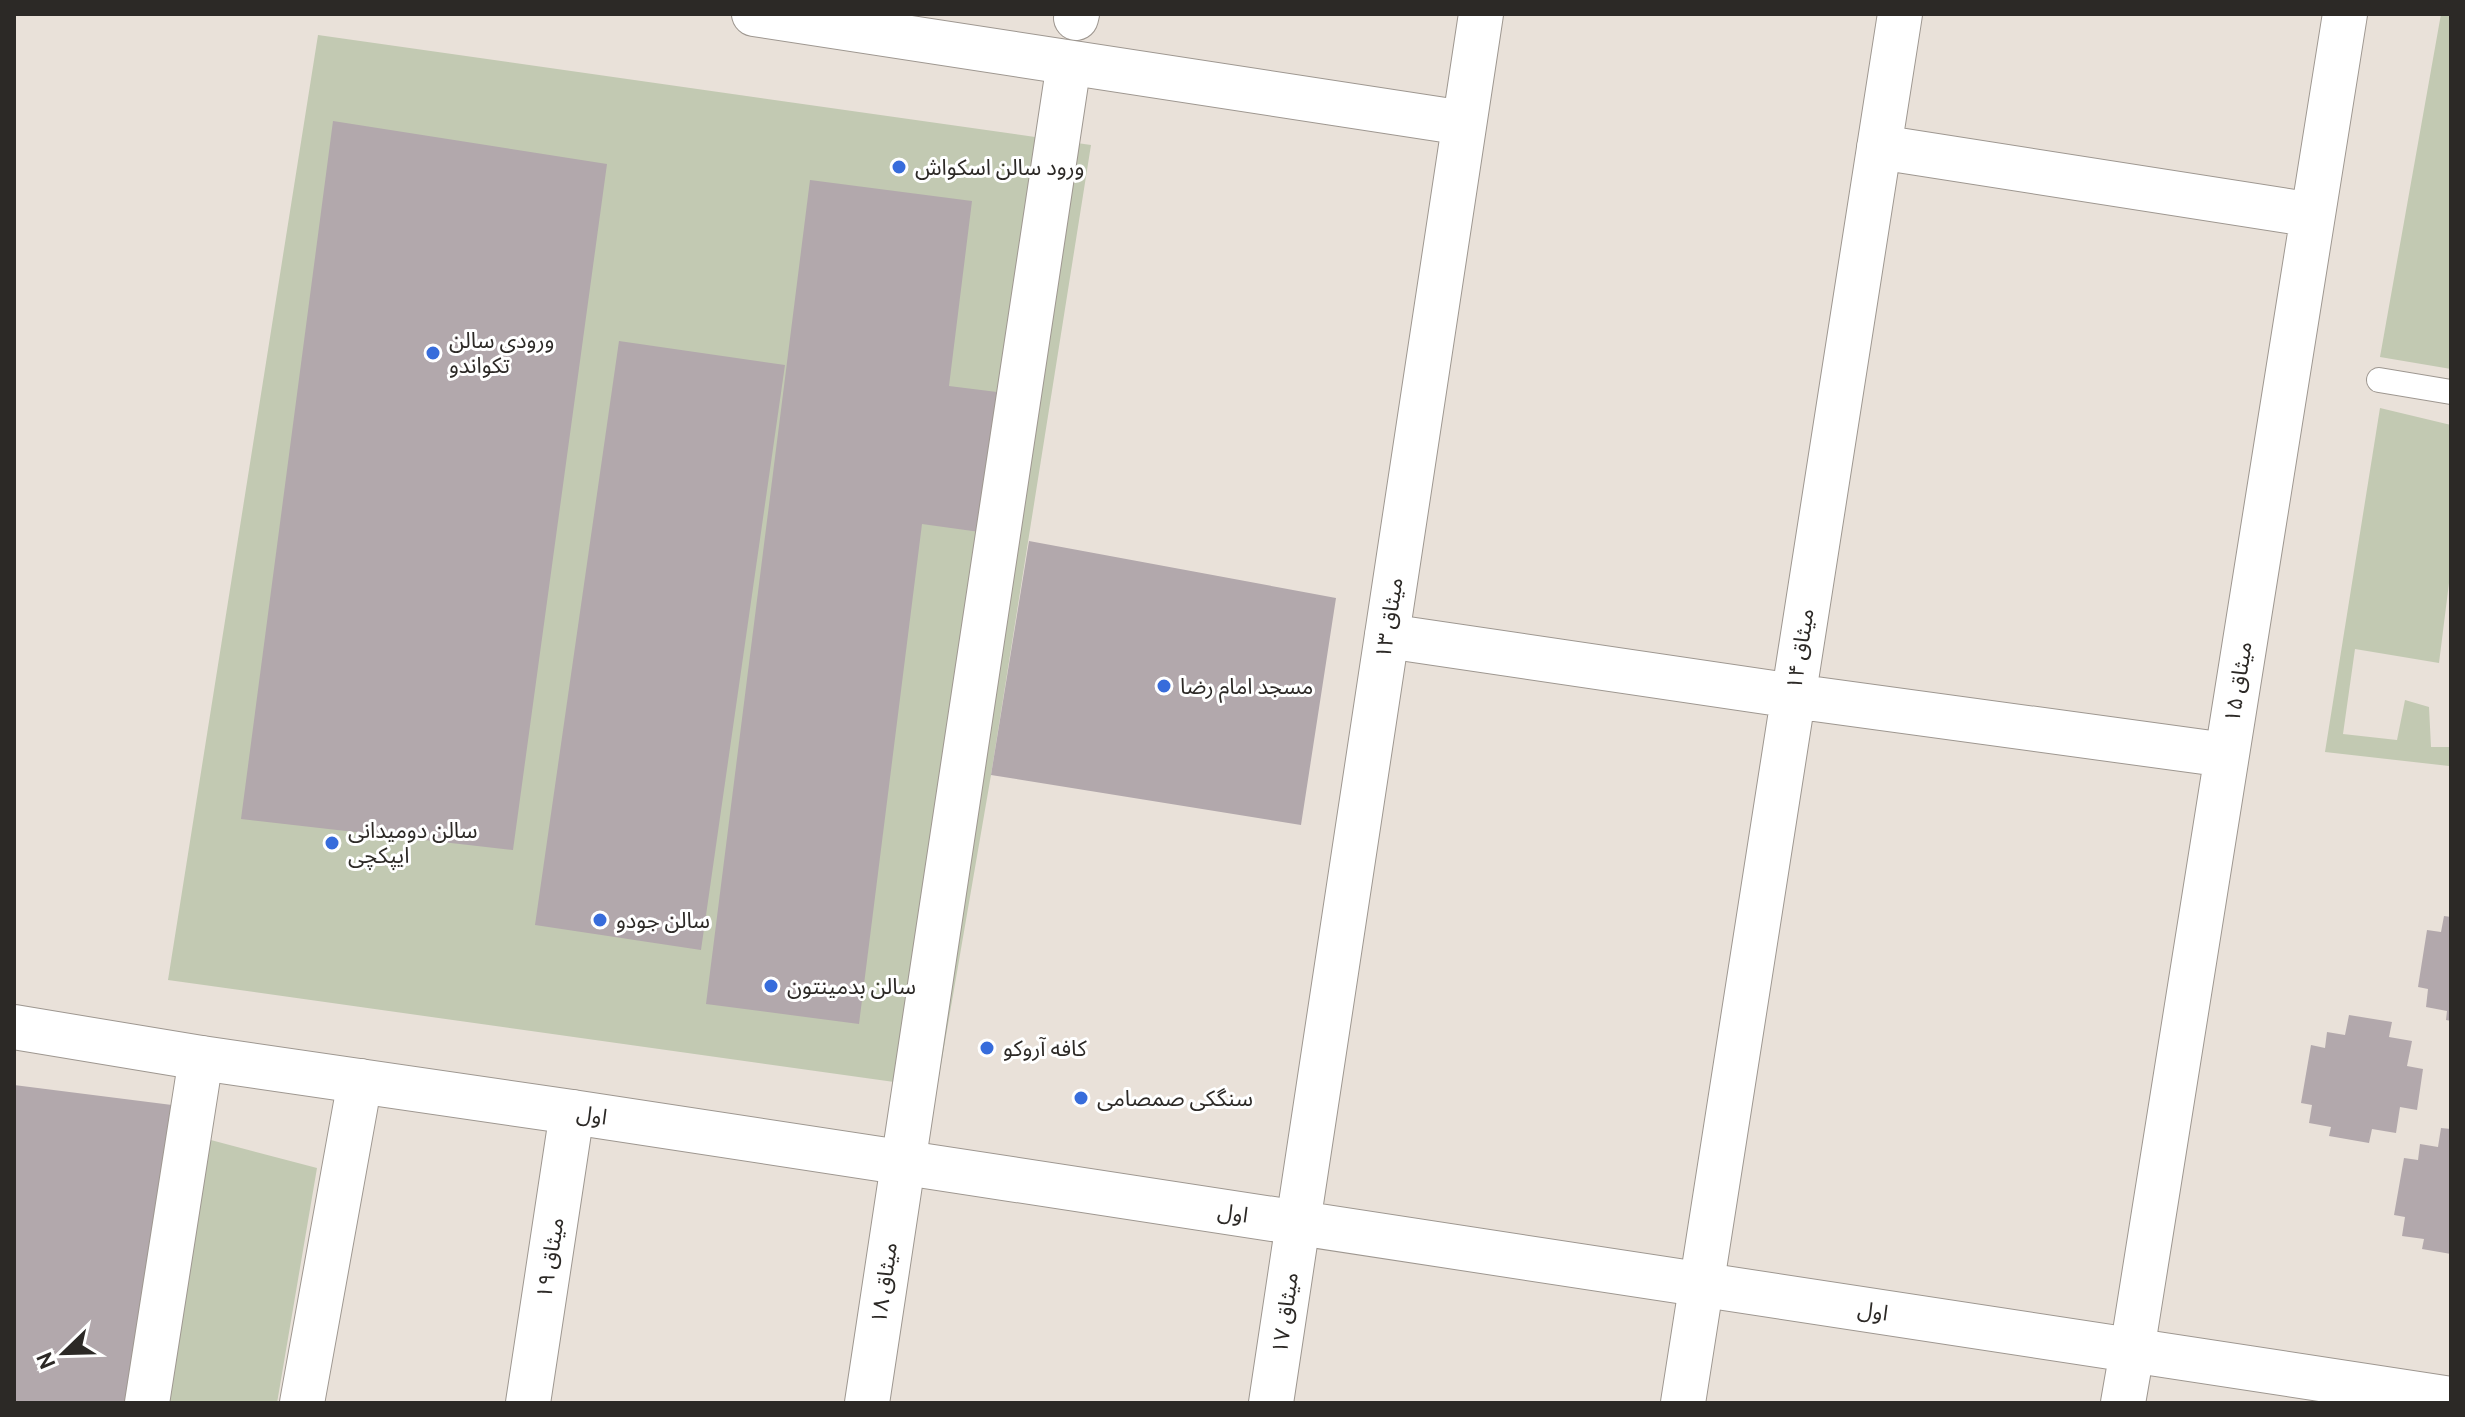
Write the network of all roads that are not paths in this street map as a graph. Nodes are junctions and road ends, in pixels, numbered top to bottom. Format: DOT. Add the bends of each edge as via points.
graph roads {
  1 [pos="756,14"];
  2 [pos="1481,14"];
  3 [pos="1900,14"];
  4 [pos="2345,14"];
  5 [pos="1069,63"];
  6 [pos="1464,123"];
  7 [pos="1879,147"];
  8 [pos="2313,215"];
  9 [pos="2379,380"];
  10 [pos="2451,392"];
  11 [pos="1387,636"];
  12 [pos="1793,696"];
  13 [pos="2226,755"];
  14 [pos="14,1027"];
  15 [pos="201,1058"];
  16 [pos="360,1081"];
  17 [pos="572,1112"];
  18 [pos="902,1162"];
  19 [pos="1298,1223"];
  20 [pos="1701,1285"];
  21 [pos="2132,1351"];
  22 [pos="2451,1399"];
  23 [pos="147,1403"];
  24 [pos="302,1403"];
  25 [pos="528,1403"];
  26 [pos="867,1403"];
  27 [pos="1271,1403"];
  28 [pos="1683,1403"];
  29 [pos="2123,1403"];
  1 -- 5 [label="street"];
  2 -- 6 [label="street, میثاق ۱۳"];
  3 -- 7 [label="street, میثاق ۱۴"];
  4 -- 8 [label="street, میثاق ۱۵"];
  5 -- 6 [label="street"];
  5 -- 18 [label="street, میثاق ۱۸"];
  6 -- 11 [label="street, میثاق ۱۳"];
  7 -- 8 [label="street"];
  7 -- 12 [label="street, میثاق ۱۴"];
  8 -- 13 [label="street, میثاق ۱۵"];
  9 -- 10 [label="lane"];
  11 -- 12 [label="street"];
  11 -- 19 [label="street, میثاق ۱۳"];
  12 -- 13 [label="street"];
  12 -- 20 [label="street, میثاق ۱۴"];
  13 -- 21 [label="street, میثاق ۱۵"];
  14 -- 15 [label="street, اول"];
  15 -- 16 [label="street, اول"];
  15 -- 23 [label="street"];
  16 -- 17 [label="street, اول"];
  16 -- 24 [label="street"];
  17 -- 18 [label="street, اول"];
  17 -- 25 [label="street, میثاق ۱۹"];
  18 -- 19 [label="street, اول"];
  18 -- 26 [label="street, میثاق ۱۸"];
  19 -- 20 [label="street, اول"];
  19 -- 27 [label="street, میثاق ۱۷"];
  20 -- 21 [label="street, اول"];
  20 -- 28 [label="street, میثاق ۱۴"];
  21 -- 22 [label="street, اول"];
  21 -- 29 [label="street, میثاق ۱۵"];
}
